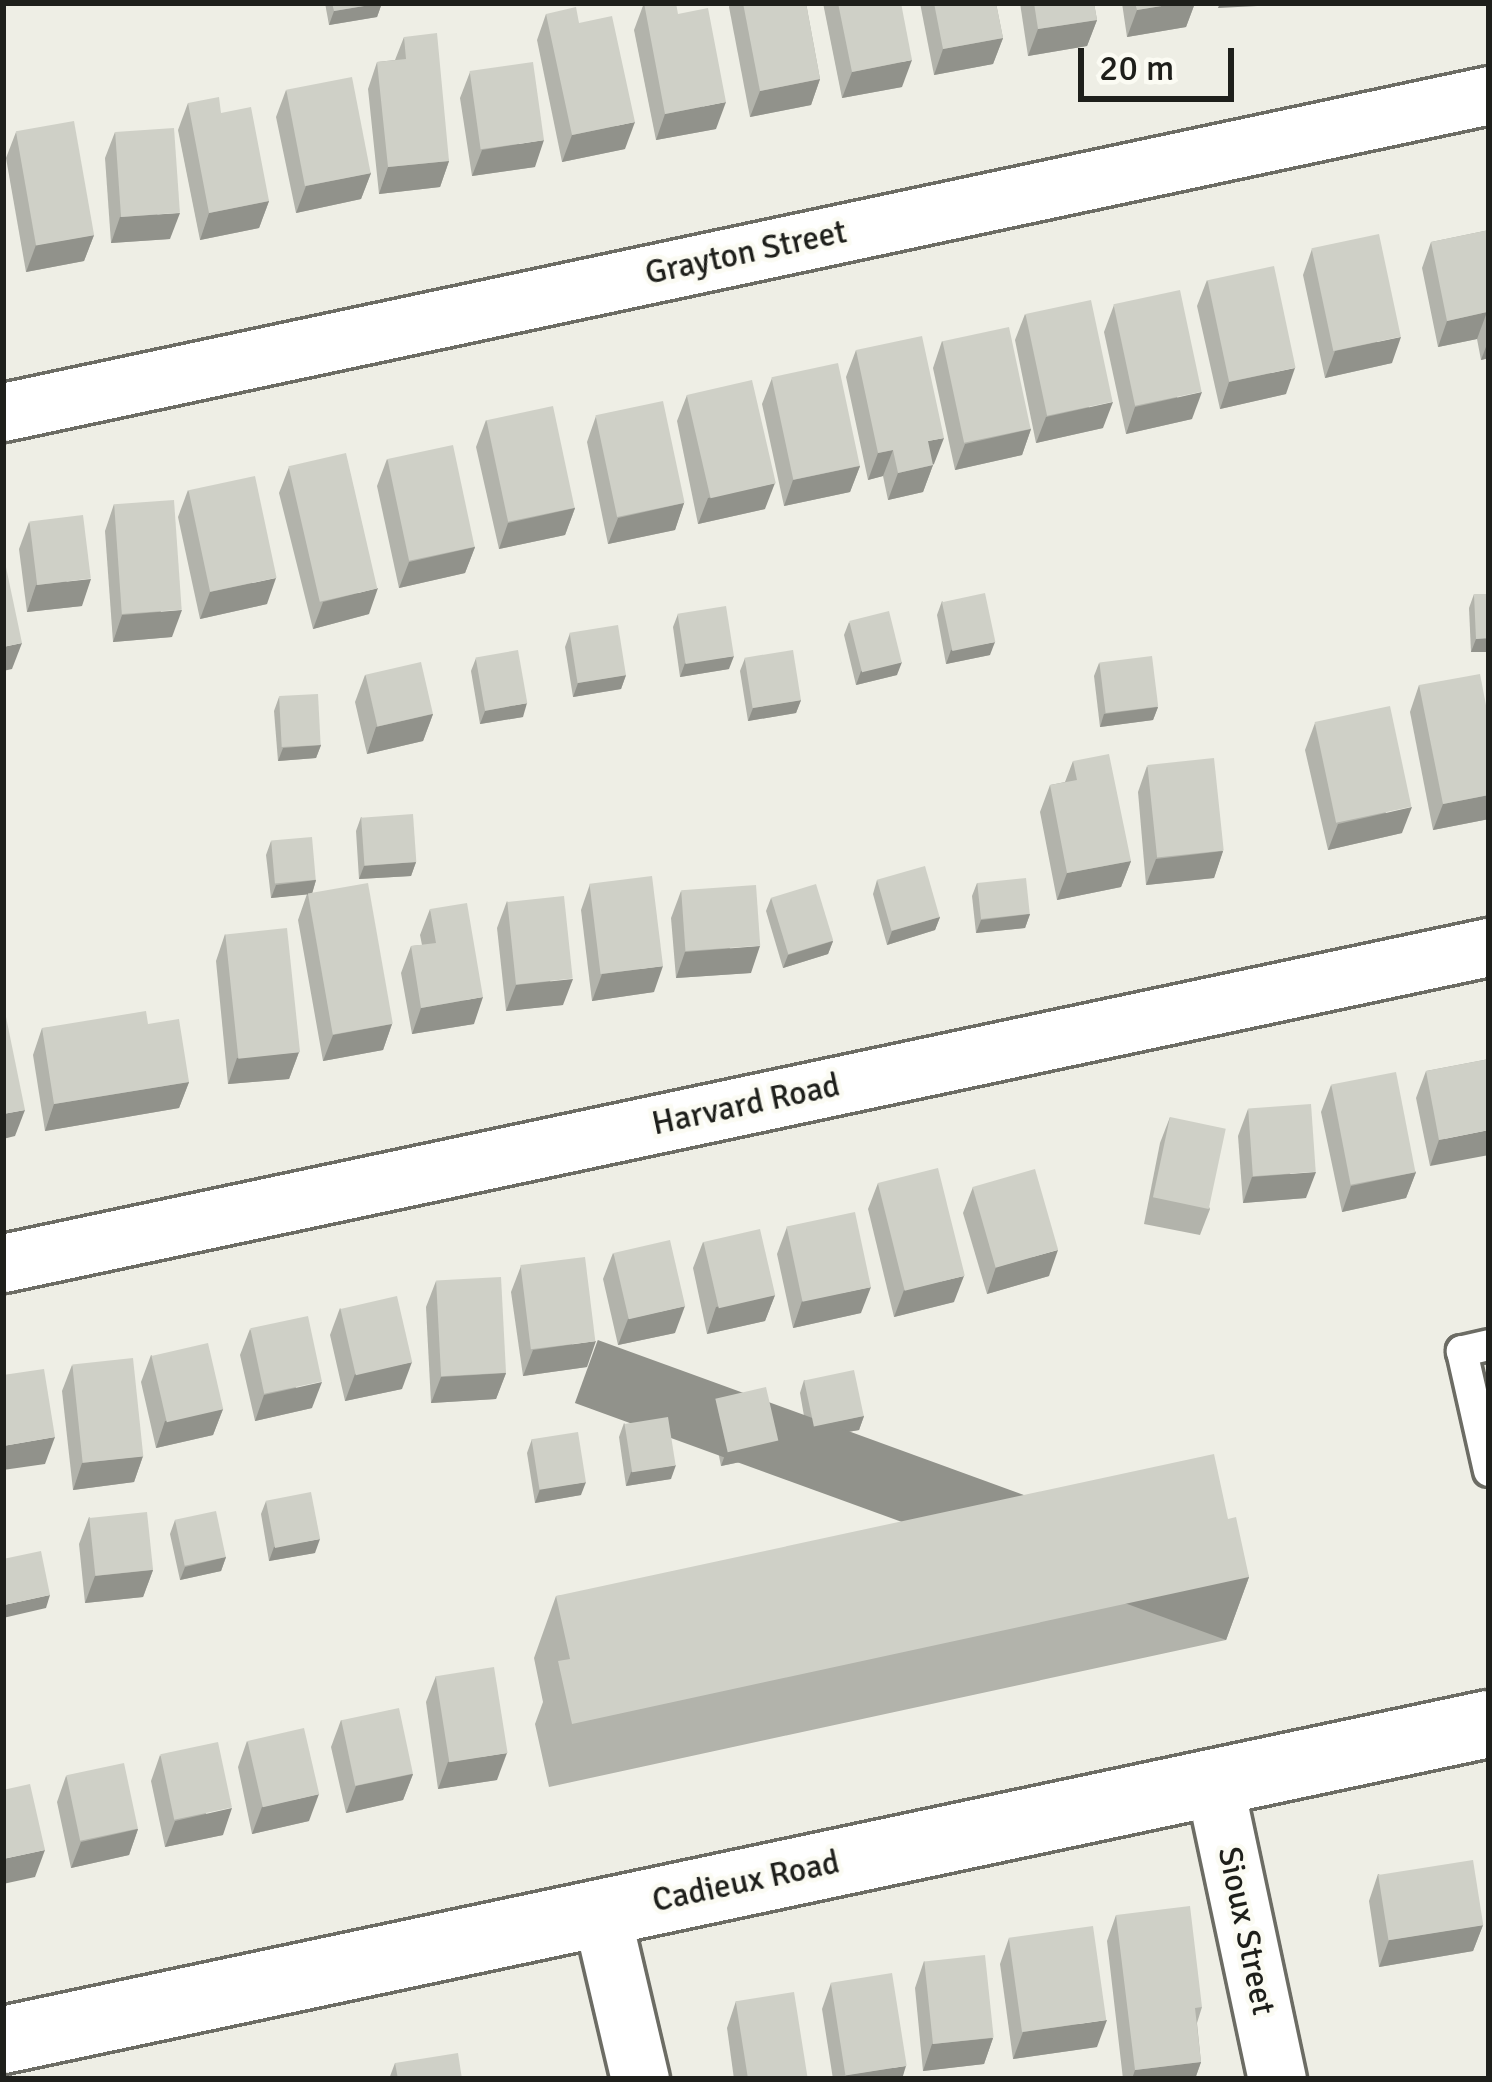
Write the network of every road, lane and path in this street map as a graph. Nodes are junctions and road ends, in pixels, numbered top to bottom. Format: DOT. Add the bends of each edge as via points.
graph roads {
  1 [pos="1489,94"];
  2 [pos="3,412"];
  3 [pos="1489,947"];
  4 [pos="3,1263"];
  5 [pos="1489,1345"];
  6 [pos="1489,1471"];
  7 [pos="1489,1724"];
  8 [pos="1214,1783"];
  9 [pos="601,1913"];
  10 [pos="3,2040"];
  11 [pos="640,2079"];
  12 [pos="1277,2079"];
  1 -- 2 [label="street, Grayton Street"];
  3 -- 4 [label="street, Harvard Road"];
  5 -- 6 [label="lane" via="1462,1351"];
  7 -- 8 [label="street, Cadieux Road"];
  8 -- 9 [label="street, Cadieux Road"];
  8 -- 12 [label="street, Sioux Street"];
  9 -- 10 [label="street, Cadieux Road"];
  9 -- 11 [label="street"];
}
